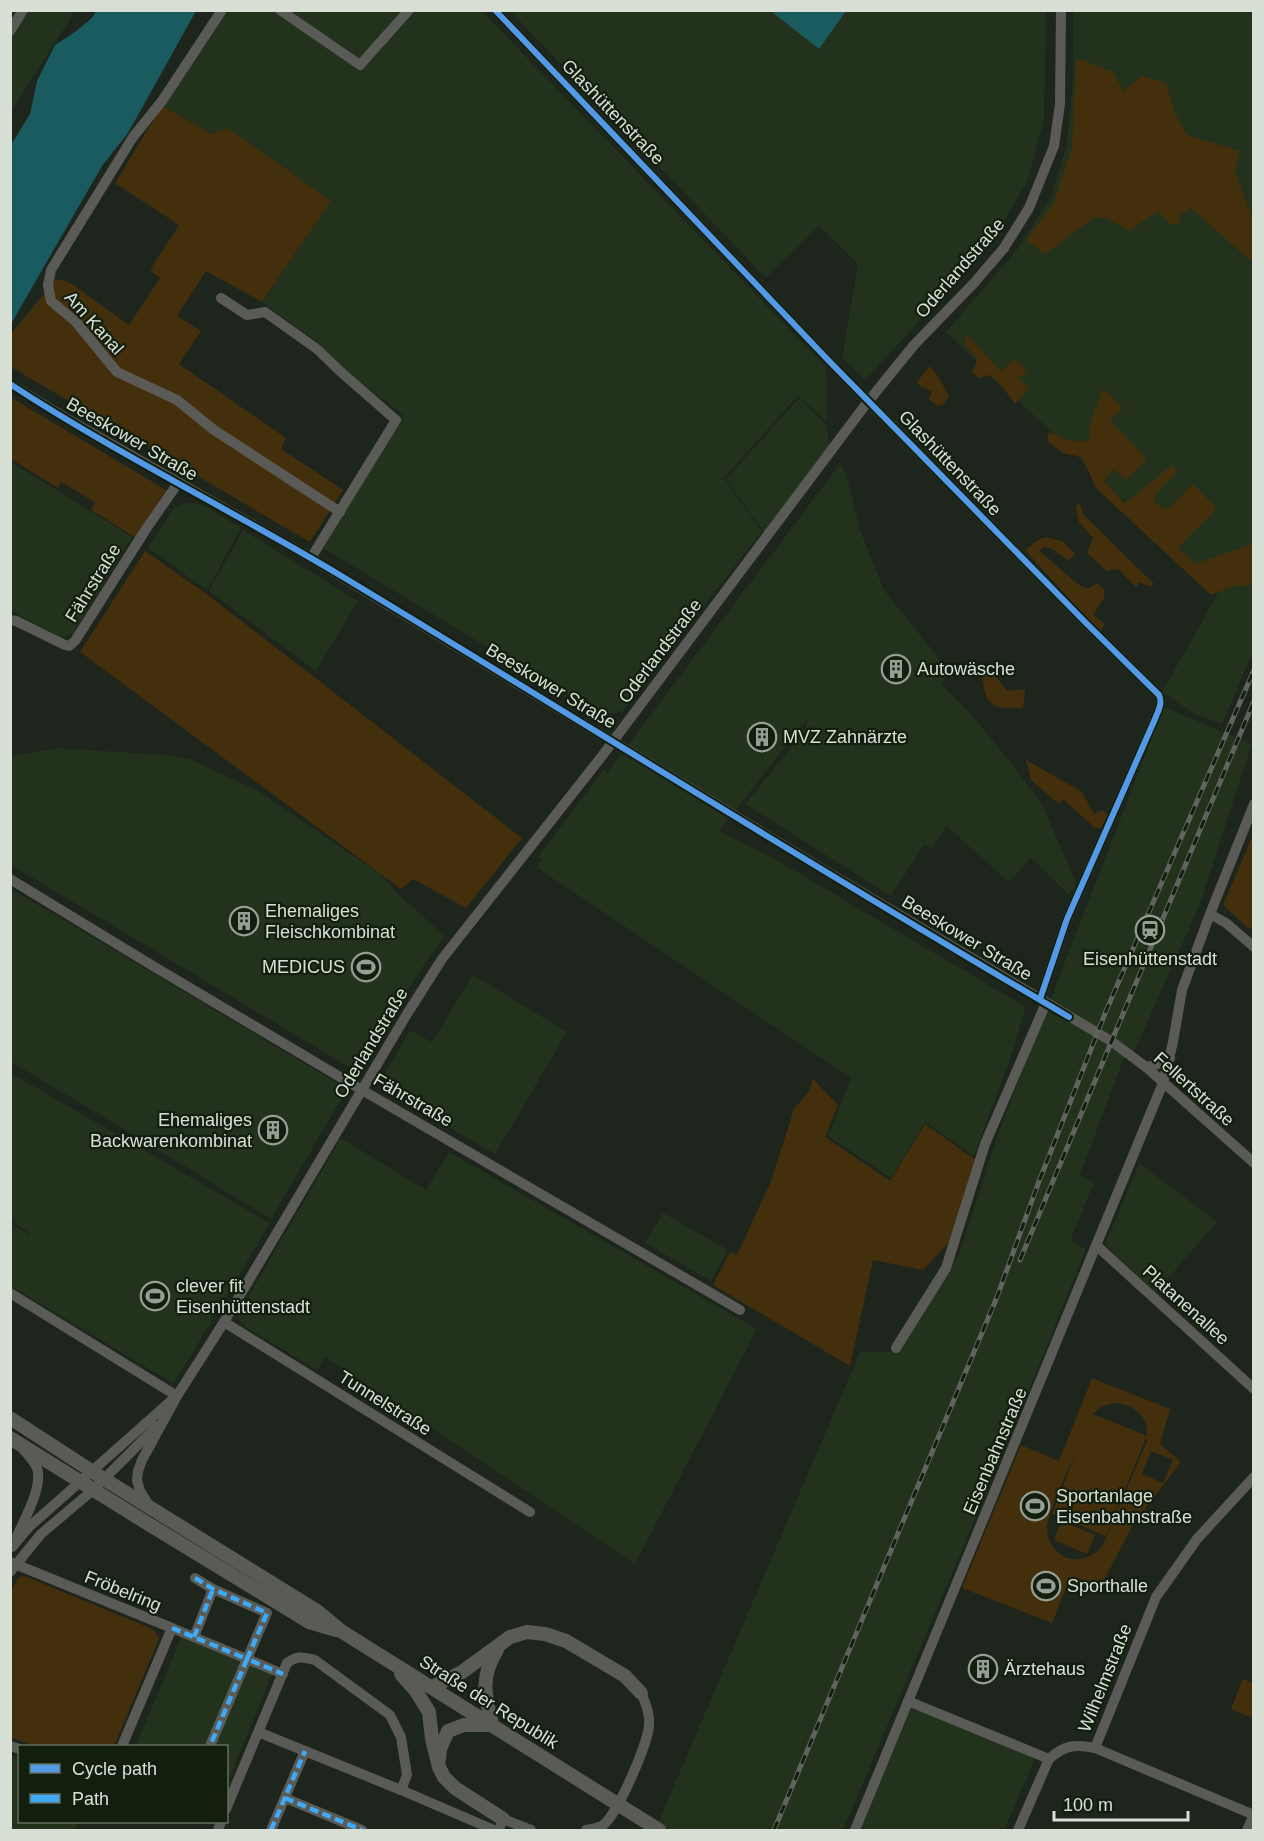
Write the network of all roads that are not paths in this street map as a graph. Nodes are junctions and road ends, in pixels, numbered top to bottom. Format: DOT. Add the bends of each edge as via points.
graph roads {
  1 [pos="23,10"];
  2 [pos="222,10"];
  3 [pos="280,10"];
  4 [pos="409,10"];
  5 [pos="495,10"];
  6 [pos="1061,10"];
  7 [pos="10,31"];
  8 [pos="221,298"];
  9 [pos="10,384"];
  10 [pos="868,400"];
  11 [pos="178,483"];
  12 [pos="340,512"];
  13 [pos="311,558"];
  14 [pos="10,620"];
  15 [pos="613,741"];
  16 [pos="1254,804"];
  17 [pos="10,879"];
  18 [pos="1210,914"];
  19 [pos="1254,948"];
  20 [pos="1043,1001"];
  21 [pos="1111,1041"];
  22 [pos="1170,1058"];
  23 [pos="1146,1067"];
  24 [pos="1163,1083"];
  25 [pos="362,1090"];
  26 [pos="1254,1163"];
  27 [pos="1097,1246"];
  28 [pos="10,1293"];
  29 [pos="740,1310"];
  30 [pos="224,1322"];
  31 [pos="896,1348"];
  32 [pos="1254,1389"];
  33 [pos="177,1396"];
  34 [pos="10,1418"];
  35 [pos="164,1419"];
  36 [pos="15,1441"];
  37 [pos="98,1476"];
  38 [pos="1254,1477"];
  39 [pos="80,1481"];
  40 [pos="93,1490"];
  41 [pos="150,1507"];
  42 [pos="530,1512"];
  43 [pos="11,1549"];
  44 [pos="13,1566"];
  45 [pos="195,1578"];
  46 [pos="213,1589"];
  47 [pos="172,1628"];
  48 [pos="341,1631"];
  49 [pos="194,1637"];
  50 [pos="500,1645"];
  51 [pos="247,1659"];
  52 [pos="391,1663"];
  53 [pos="283,1674"];
  54 [pos="432,1687"];
  55 [pos="641,1694"];
  56 [pos="908,1701"];
  57 [pos="492,1725"];
  58 [pos="258,1732"];
  59 [pos="122,1745"];
  60 [pos="210,1745"];
  61 [pos="1095,1748"];
  62 [pos="305,1751"];
  63 [pos="1049,1759"];
  64 [pos="439,1767"];
  65 [pos="401,1790"];
  66 [pos="285,1798"];
  67 [pos="228,1804"];
  68 [pos="1254,1815"];
  69 [pos="501,1825"];
  70 [pos="344,1827"];
  71 [pos="272,1830"];
  72 [pos="362,1830"];
  73 [pos="494,1830"];
  74 [pos="531,1830"];
  75 [pos="586,1830"];
  76 [pos="659,1830"];
  77 [pos="855,1830"];
  78 [pos="1018,1830"];
  79 [pos="1247,1830"];
  1 -- 7 [label="street"];
  2 -- 12 [label="street, Am Kanal" via="162,101 133,137 51,270 51,301 76,322 117,372 177,400 214,430"];
  3 -- 4 [label="street" via="360,65"];
  5 -- 10 [label="street, Glashüttenstraße"];
  6 -- 10 [label="street, Oderlandstraße" via="1060,104 1054,146 1029,208 997,256"];
  8 -- 12 [label="street" via="247,315 265,312 317,349 396,420"];
  9 -- 11 [label="street, Beeskower Straße"];
  10 -- 15 [label="street, Oderlandstraße"];
  10 -- 20 [label="street, Glashüttenstraße" via="1161,699 1067,919"];
  11 -- 13 [label="street, Beeskower Straße"];
  11 -- 14 [label="street, Fährstraße" via="69,646"];
  12 -- 13 [label="street"];
  13 -- 15 [label="street, Beeskower Straße"];
  15 -- 20 [label="street, Beeskower Straße"];
  15 -- 25 [label="street, Oderlandstraße" via="442,959"];
  16 -- 18 [label="street"];
  17 -- 25 [label="street, Fährstraße"];
  18 -- 19 [label="street" via="1226,922"];
  18 -- 22 [label="street, Eisenbahnstraße" via="1182,990"];
  20 -- 21 [label="street, Beeskower Straße"];
  20 -- 31 [label="street" via="985,1144 946,1268"];
  21 -- 23 [label="street, Fellertstraße"];
  22 -- 23 [label="street"];
  22 -- 24 [label="street, Eisenbahnstraße"];
  23 -- 24 [label="street, Fellertstraße"];
  24 -- 26 [label="street, Fellertstraße"];
  24 -- 27 [label="street, Eisenbahnstraße"];
  25 -- 29 [label="street, Fährstraße"];
  25 -- 30 [label="street, Oderlandstraße"];
  27 -- 32 [label="street, Platanenallee"];
  27 -- 56 [label="street, Eisenbahnstraße"];
  28 -- 33 [label="street"];
  30 -- 33 [label="street, Oderlandstraße"];
  30 -- 42 [label="street, Tunnelstraße"];
  33 -- 35 [label="street, Oderlandstraße"];
  33 -- 37 [label="street, Oderlandstraße"];
  34 -- 37 [label="main road, Straße der Republik"];
  35 -- 37 [label="street, Oderlandstraße"];
  35 -- 41 [label="street, Oderlandstraße" via="138,1471 140,1491"];
  36 -- 39 [label="main road, Straße der Republik"];
  36 -- 43 [label="street" via="32,1460 38,1482"];
  37 -- 39 [label="street"];
  37 -- 40 [label="street"];
  37 -- 41 [label="main road, Straße der Republik"];
  38 -- 61 [label="street, Wilhelmstraße" via="1197,1539 1155,1597"];
  39 -- 40 [label="main road, Straße der Republik"];
  39 -- 43 [label="street" via="29,1527"];
  40 -- 44 [label="street" via="41,1534"];
  40 -- 48 [label="main road, Straße der Republik" via="309,1622"];
  41 -- 48 [label="main road, Straße der Republik" via="317,1611"];
  44 -- 47 [label="street, Fröbelring"];
  45 -- 46 [label="street"];
  46 -- 49 [label="street"];
  46 -- 51 [label="street" via="267,1612"];
  47 -- 49 [label="street"];
  47 -- 59 [label="street, Fröbelring"];
  48 -- 52 [label="main road, Straße der Republik"];
  49 -- 51 [label="street"];
  50 -- 54 [label="main road" via="462,1672"];
  50 -- 55 [label="main road" via="527,1632 566,1641 625,1676"];
  50 -- 57 [label="main road" via="488,1664 485,1679"];
  51 -- 53 [label="street"];
  51 -- 60 [label="street"];
  52 -- 54 [label="main road, Straße der Republik"];
  52 -- 64 [label="main road" via="429,1712"];
  53 -- 58 [label="street"];
  53 -- 65 [label="street" via="287,1663 295,1657 315,1660 390,1715 401,1737 407,1775"];
  54 -- 57 [label="main road, Straße der Republik"];
  55 -- 75 [label="street" via="650,1723 645,1745 614,1812 603,1826"];
  56 -- 63 [label="street"];
  56 -- 77 [label="street, Eisenbahnstraße"];
  57 -- 64 [label="main road" via="464,1725 448,1731 440,1749"];
  57 -- 76 [label="main road, Straße der Republik"];
  58 -- 62 [label="street"];
  58 -- 67 [label="street"];
  61 -- 63 [label="street" via="1074,1746 1059,1750"];
  61 -- 68 [label="street"];
  62 -- 65 [label="street"];
  62 -- 66 [label="street"];
  63 -- 78 [label="street"];
  64 -- 69 [label="main road" via="455,1788"];
  65 -- 73 [label="street"];
  66 -- 70 [label="street"];
  66 -- 71 [label="street"];
  68 -- 79 [label="street"];
  69 -- 74 [label="street"];
  70 -- 72 [label="street"];
}
